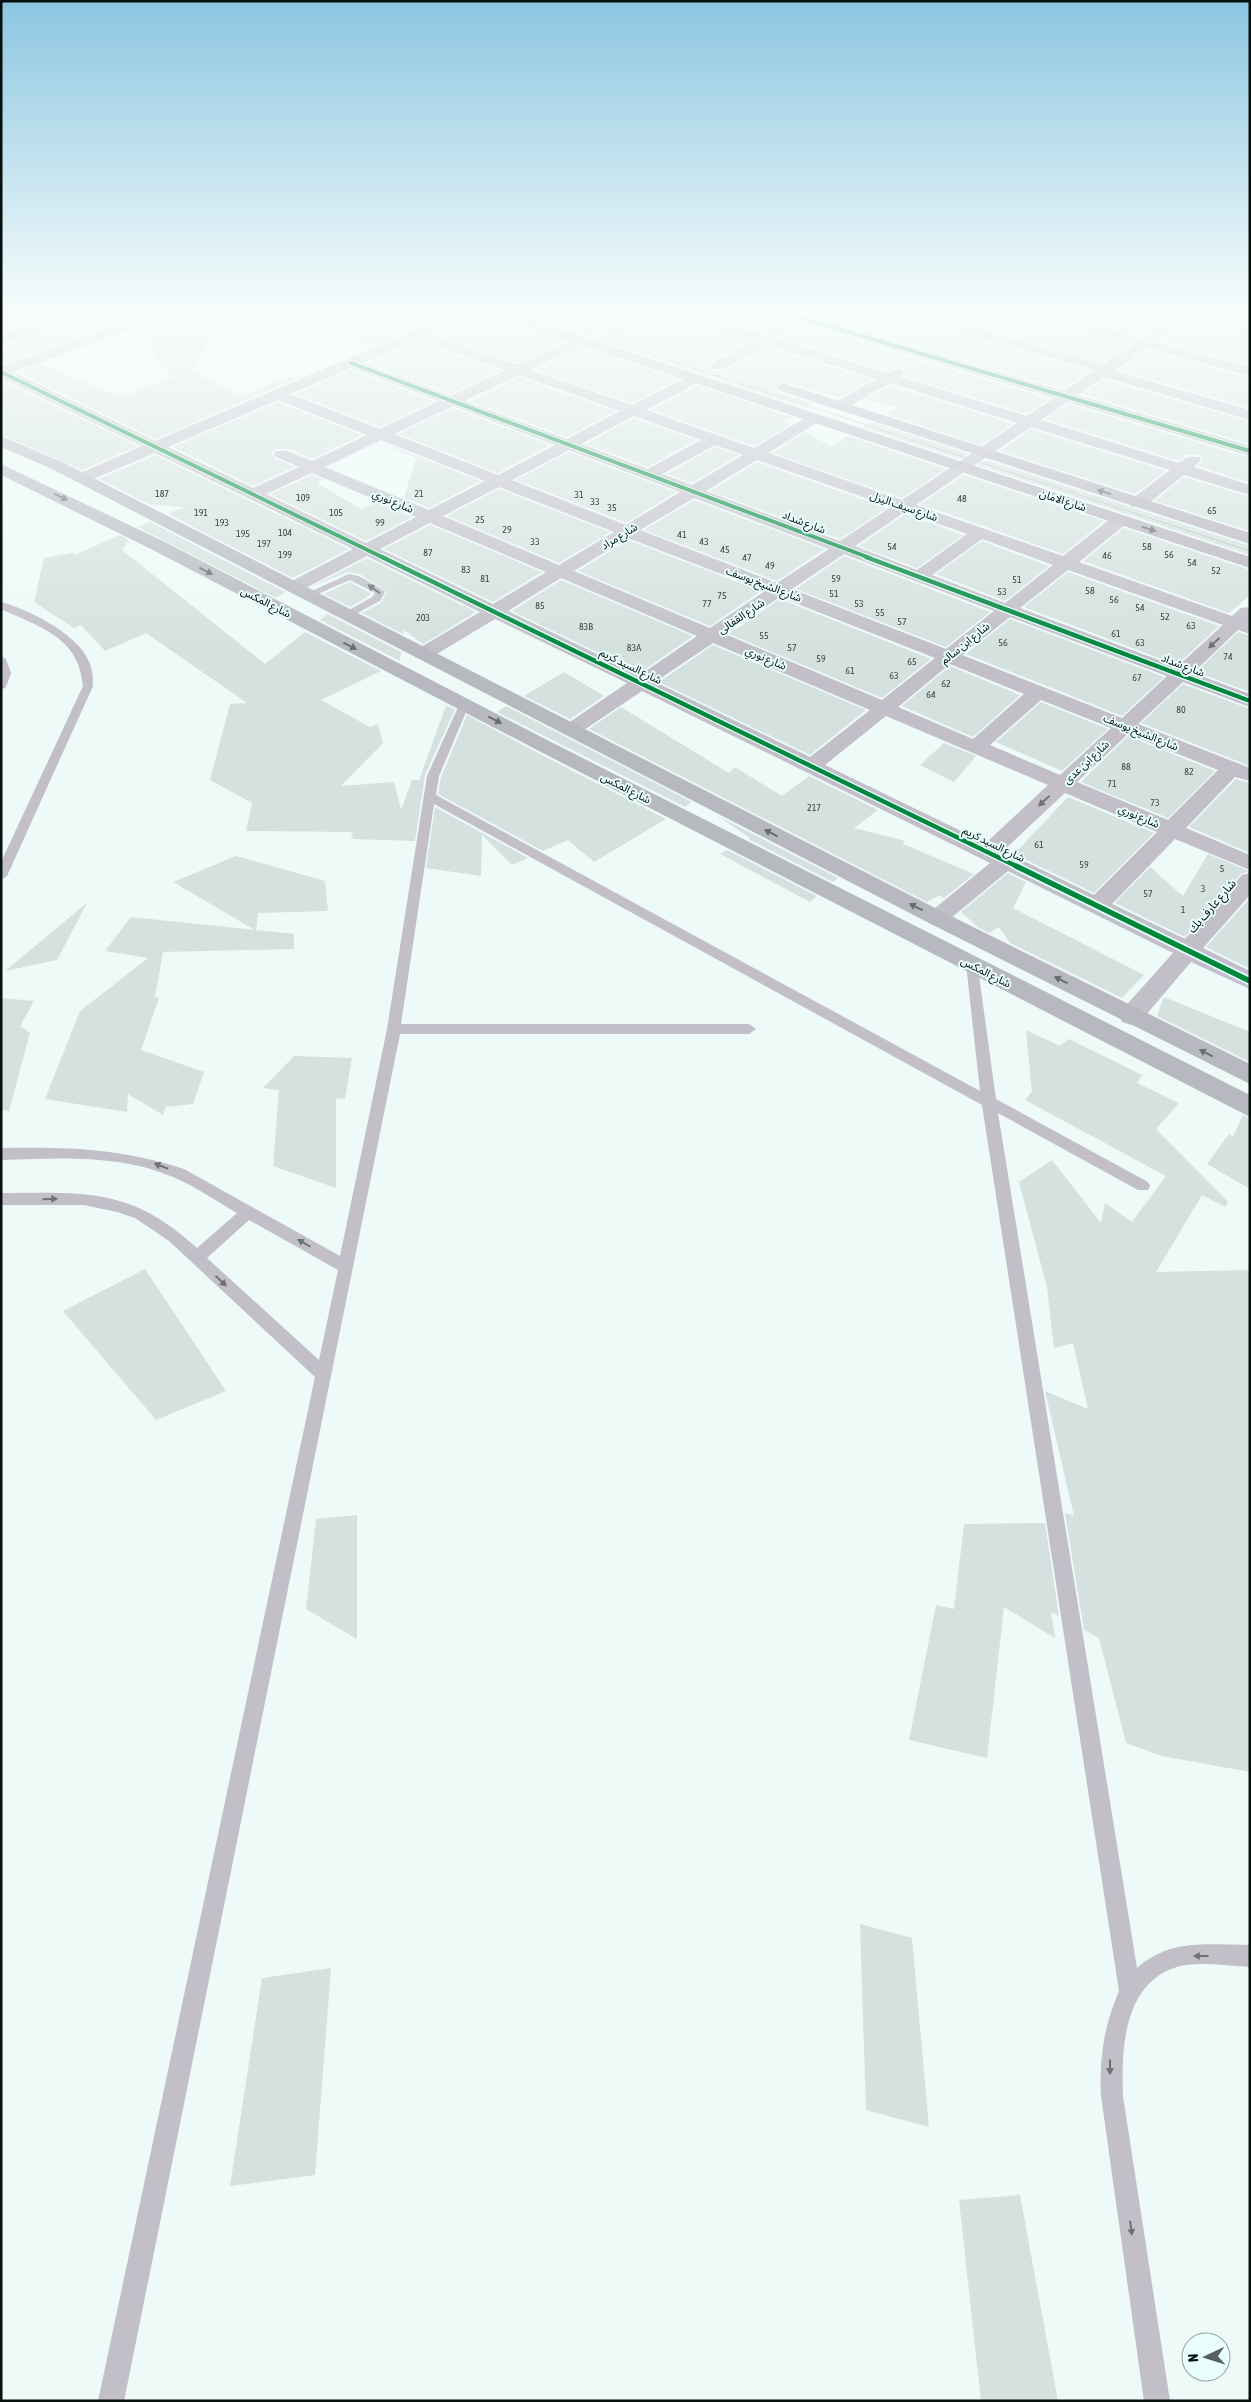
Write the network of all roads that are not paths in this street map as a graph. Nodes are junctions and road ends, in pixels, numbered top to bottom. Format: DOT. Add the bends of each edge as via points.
graph roads {
  1 [pos="116,427"];
  2 [pos="200,427"];
  3 [pos="361,427"];
  4 [pos="398,427"];
  5 [pos="522,427"];
  6 [pos="603,427"];
  7 [pos="680,427"];
  8 [pos="801,427"];
  9 [pos="843,427"];
  10 [pos="905,427"];
  11 [pos="1019,427"];
  12 [pos="1048,427"];
  13 [pos="1170,427"];
  14 [pos="1235,427"];
  15 [pos="381,435"];
  16 [pos="3,438"];
  17 [pos="714,439"];
  18 [pos="1217,441"];
  19 [pos="569,445"];
  20 [pos="156,446"];
  21 [pos="1250,451"];
  22 [pos="982,452"];
  23 [pos="282,454"];
  24 [pos="756,454"];
  25 [pos="960,466"];
  26 [pos="313,467"];
  27 [pos="1,469"];
  28 [pos="1182,469"];
  29 [pos="649,475"];
  30 [pos="82,478"];
  31 [pos="499,481"];
  32 [pos="1250,490"];
  33 [pos="693,492"];
  34 [pos="254,494"];
  35 [pos="1138,503"];
  36 [pos="904,506"];
  37 [pos="430,516"];
  38 [pos="1120,520"];
  39 [pos="628,531"];
  40 [pos="979,533"];
  41 [pos="1250,539"];
  42 [pos="842,548"];
  43 [pos="367,550"];
  44 [pos="1065,563"];
  45 [pos="1250,563"];
  46 [pos="561,571"];
  47 [pos="919,577"];
  48 [pos="780,590"];
  49 [pos="301,591"];
  50 [pos="1,605"];
  51 [pos="1007,610"];
  52 [pos="494,611"];
  53 [pos="348,615"];
  54 [pos="1245,620"];
  55 [pos="712,635"];
  56 [pos="423,654"];
  57 [pos="948,656"];
  58 [pos="1,659"];
  59 [pos="1180,675"];
  60 [pos="642,683"];
  61 [pos="1,687"];
  62 [pos="1039,692"];
  63 [pos="1250,701"];
  64 [pos="464,705"];
  65 [pos="884,707"];
  66 [pos="1125,726"];
  67 [pos="571,730"];
  68 [pos="976,746"];
  69 [pos="811,766"];
  70 [pos="1241,772"];
  71 [pos="1063,783"];
  72 [pos="430,797"];
  73 [pos="1172,830"];
  74 [pos="8,848"];
  75 [pos="997,857"];
  76 [pos="1250,863"];
  77 [pos="1,876"];
  78 [pos="1250,880"];
  79 [pos="1097,906"];
  80 [pos="937,918"];
  81 [pos="1188,951"];
  82 [pos="972,964"];
  83 [pos="1250,981"];
  84 [pos="1131,1016"];
  85 [pos="394,1029"];
  86 [pos="749,1029"];
  87 [pos="1250,1075"];
  88 [pos="989,1103"];
  89 [pos="1250,1107"];
  90 [pos="1,1154"];
  91 [pos="1142,1186"];
  92 [pos="1,1199"];
  93 [pos="248,1212"];
  94 [pos="196,1258"];
  95 [pos="346,1267"];
  96 [pos="324,1375"];
  97 [pos="1250,1956"];
  98 [pos="1130,1993"];
  99 [pos="111,2401"];
  100 [pos="1157,2401"];
  1 -- 20 [label="street, شارع السيد كريم"];
  2 -- 20 [label="street"];
  3 -- 15 [label="street, شارع الشيخ يوسف"];
  4 -- 15 [label="street"];
  5 -- 19 [label="street, شارع شداد"];
  6 -- 19 [label="street"];
  7 -- 17 [label="street, شارع سيف اليزل"];
  8 -- 24 [label="street, شارع مراد"];
  9 -- 25 [label="street, شارع الامان"];
  10 -- 22 [label="street, شارع الامان"];
  11 -- 22 [label="street, شارع القفالى"];
  12 -- 28 [label="street"];
  13 -- 18 [label="street"];
  14 -- 18 [label="street"];
  15 -- 26 [label="street"];
  15 -- 31 [label="street, شارع الشيخ يوسف"];
  16 -- 30 [label="main road"];
  17 -- 24 [label="street, شارع سيف اليزل"];
  17 -- 29 [label="street"];
  18 -- 21 [label="street"];
  18 -- 28 [label="street"];
  19 -- 29 [label="street, شارع شداد"];
  19 -- 31 [label="street"];
  20 -- 30 [label="street"];
  20 -- 34 [label="street, شارع السيد كريم"];
  22 -- 25 [label="street, شارع القفالى"];
  35 -- 22 [label="street, شارع الامان, one-way"];
  23 -- 26 [label="street, شارع نوري"];
  24 -- 33 [label="street, شارع مراد"];
  24 -- 36 [label="street, شارع سيف اليزل"];
  25 -- 36 [label="street, شارع القفالى"];
  25 -- 38 [label="street, شارع الامان"];
  26 -- 34 [label="street"];
  26 -- 37 [label="street, شارع نوري"];
  27 -- 64 [label="main road, شارع المكس, one-way" via="157,545"];
  28 -- 32 [label="street"];
  28 -- 35 [label="street"];
  29 -- 33 [label="street, شارع شداد"];
  30 -- 49 [label="main road"];
  31 -- 37 [label="street"];
  31 -- 39 [label="street, شارع الشيخ يوسف"];
  33 -- 39 [label="street, شارع مراد"];
  33 -- 42 [label="street, شارع شداد"];
  34 -- 43 [label="street, شارع السيد كريم"];
  35 -- 41 [label="street, شارع الامان"];
  36 -- 40 [label="street, شارع سيف اليزل"];
  36 -- 42 [label="street, شارع القفالى"];
  37 -- 43 [label="street"];
  37 -- 46 [label="street, شارع نوري"];
  38 -- 44 [label="street, شارع ابن سالم"];
  38 -- 45 [label="street, شارع الامان, one-way"];
  39 -- 46 [label="street, شارع مراد"];
  39 -- 48 [label="street, شارع الشيخ يوسف"];
  40 -- 44 [label="street, شارع سيف اليزل"];
  40 -- 47 [label="street"];
  42 -- 47 [label="street, شارع شداد"];
  42 -- 48 [label="street, شارع القفالى"];
  43 -- 49 [label="street"];
  43 -- 52 [label="street, شارع السيد كريم"];
  44 -- 51 [label="street, شارع ابن سالم"];
  44 -- 54 [label="street, شارع سيف اليزل"];
  46 -- 52 [label="street, شارع مراد"];
  46 -- 55 [label="street, شارع نوري"];
  47 -- 51 [label="street, شارع شداد"];
  48 -- 55 [label="street, شارع القفالى"];
  48 -- 57 [label="street, شارع الشيخ يوسف"];
  49 -- 53 [label="main road"];
  53 -- 49 [label="lane, one-way" via="376,599 380,592 349,577"];
  50 -- 74 [label="lane" via="68,640 84,658 89,676 88,686"];
  51 -- 57 [label="street, شارع ابن سالم"];
  51 -- 59 [label="street, شارع شداد"];
  52 -- 56 [label="street, شارع مراد"];
  52 -- 60 [label="street, شارع السيد كريم"];
  53 -- 56 [label="main road"];
  54 -- 59 [label="street, شارع ابن عدى, one-way"];
  55 -- 60 [label="street, شارع القفالى"];
  55 -- 65 [label="street, شارع نوري"];
  56 -- 67 [label="main road"];
  57 -- 62 [label="street, شارع الشيخ يوسف"];
  57 -- 65 [label="street, شارع ابن سالم"];
  58 -- 61 [label="lane" via="6,666 6,678"];
  59 -- 63 [label="street, شارع شداد"];
  59 -- 66 [label="street, شارع ابن عدى"];
  60 -- 67 [label="street, شارع القفالى"];
  60 -- 69 [label="street, شارع السيد كريم"];
  62 -- 66 [label="street, شارع الشيخ يوسف"];
  62 -- 68 [label="street"];
  64 -- 72 [label="lane" via="433,776"];
  64 -- 82 [label="main road, شارع المكس, one-way"];
  65 -- 68 [label="street, شارع نوري"];
  65 -- 69 [label="street, شارع ابن سالم"];
  66 -- 70 [label="street, شارع الشيخ يوسف"];
  66 -- 71 [label="street, شارع ابن عدى"];
  80 -- 67 [label="main road, one-way"];
  68 -- 71 [label="street, شارع نوري"];
  69 -- 75 [label="street, شارع السيد كريم"];
  70 -- 73 [label="street"];
  71 -- 73 [label="street, شارع نوري"];
  71 -- 75 [label="street, شارع ابن عدى, one-way"];
  72 -- 85 [label="lane"];
  72 -- 88 [label="lane"];
  73 -- 76 [label="street, شارع نوري"];
  73 -- 79 [label="street"];
  74 -- 77 [label="lane"];
  75 -- 79 [label="street, شارع السيد كريم"];
  75 -- 80 [label="street, شارع ابن عدى"];
  78 -- 81 [label="street, شارع عارف بك"];
  79 -- 81 [label="street, شارع السيد كريم"];
  84 -- 80 [label="main road, one-way"];
  81 -- 83 [label="street, شارع السيد كريم"];
  81 -- 84 [label="street, شارع عارف بك"];
  82 -- 88 [label="lane"];
  82 -- 89 [label="main road, شارع المكس"];
  87 -- 84 [label="main road, one-way"];
  85 -- 86 [label="lane"];
  85 -- 95 [label="lane"];
  88 -- 91 [label="lane"];
  88 -- 98 [label="lane"];
  93 -- 90 [label="lane, one-way" via="179,1173 152,1162 103,1154"];
  92 -- 94 [label="lane, one-way" via="84,1199 119,1206 158,1224"];
  93 -- 94 [label="lane"];
  95 -- 93 [label="lane, one-way"];
  94 -- 96 [label="lane, one-way"];
  95 -- 96 [label="lane"];
  96 -- 99 [label="lane"];
  97 -- 98 [label="lane, one-way" via="1175,1956 1157,1965"];
  98 -- 100 [label="lane, one-way" via="1112,2040 1110,2067"];
}
